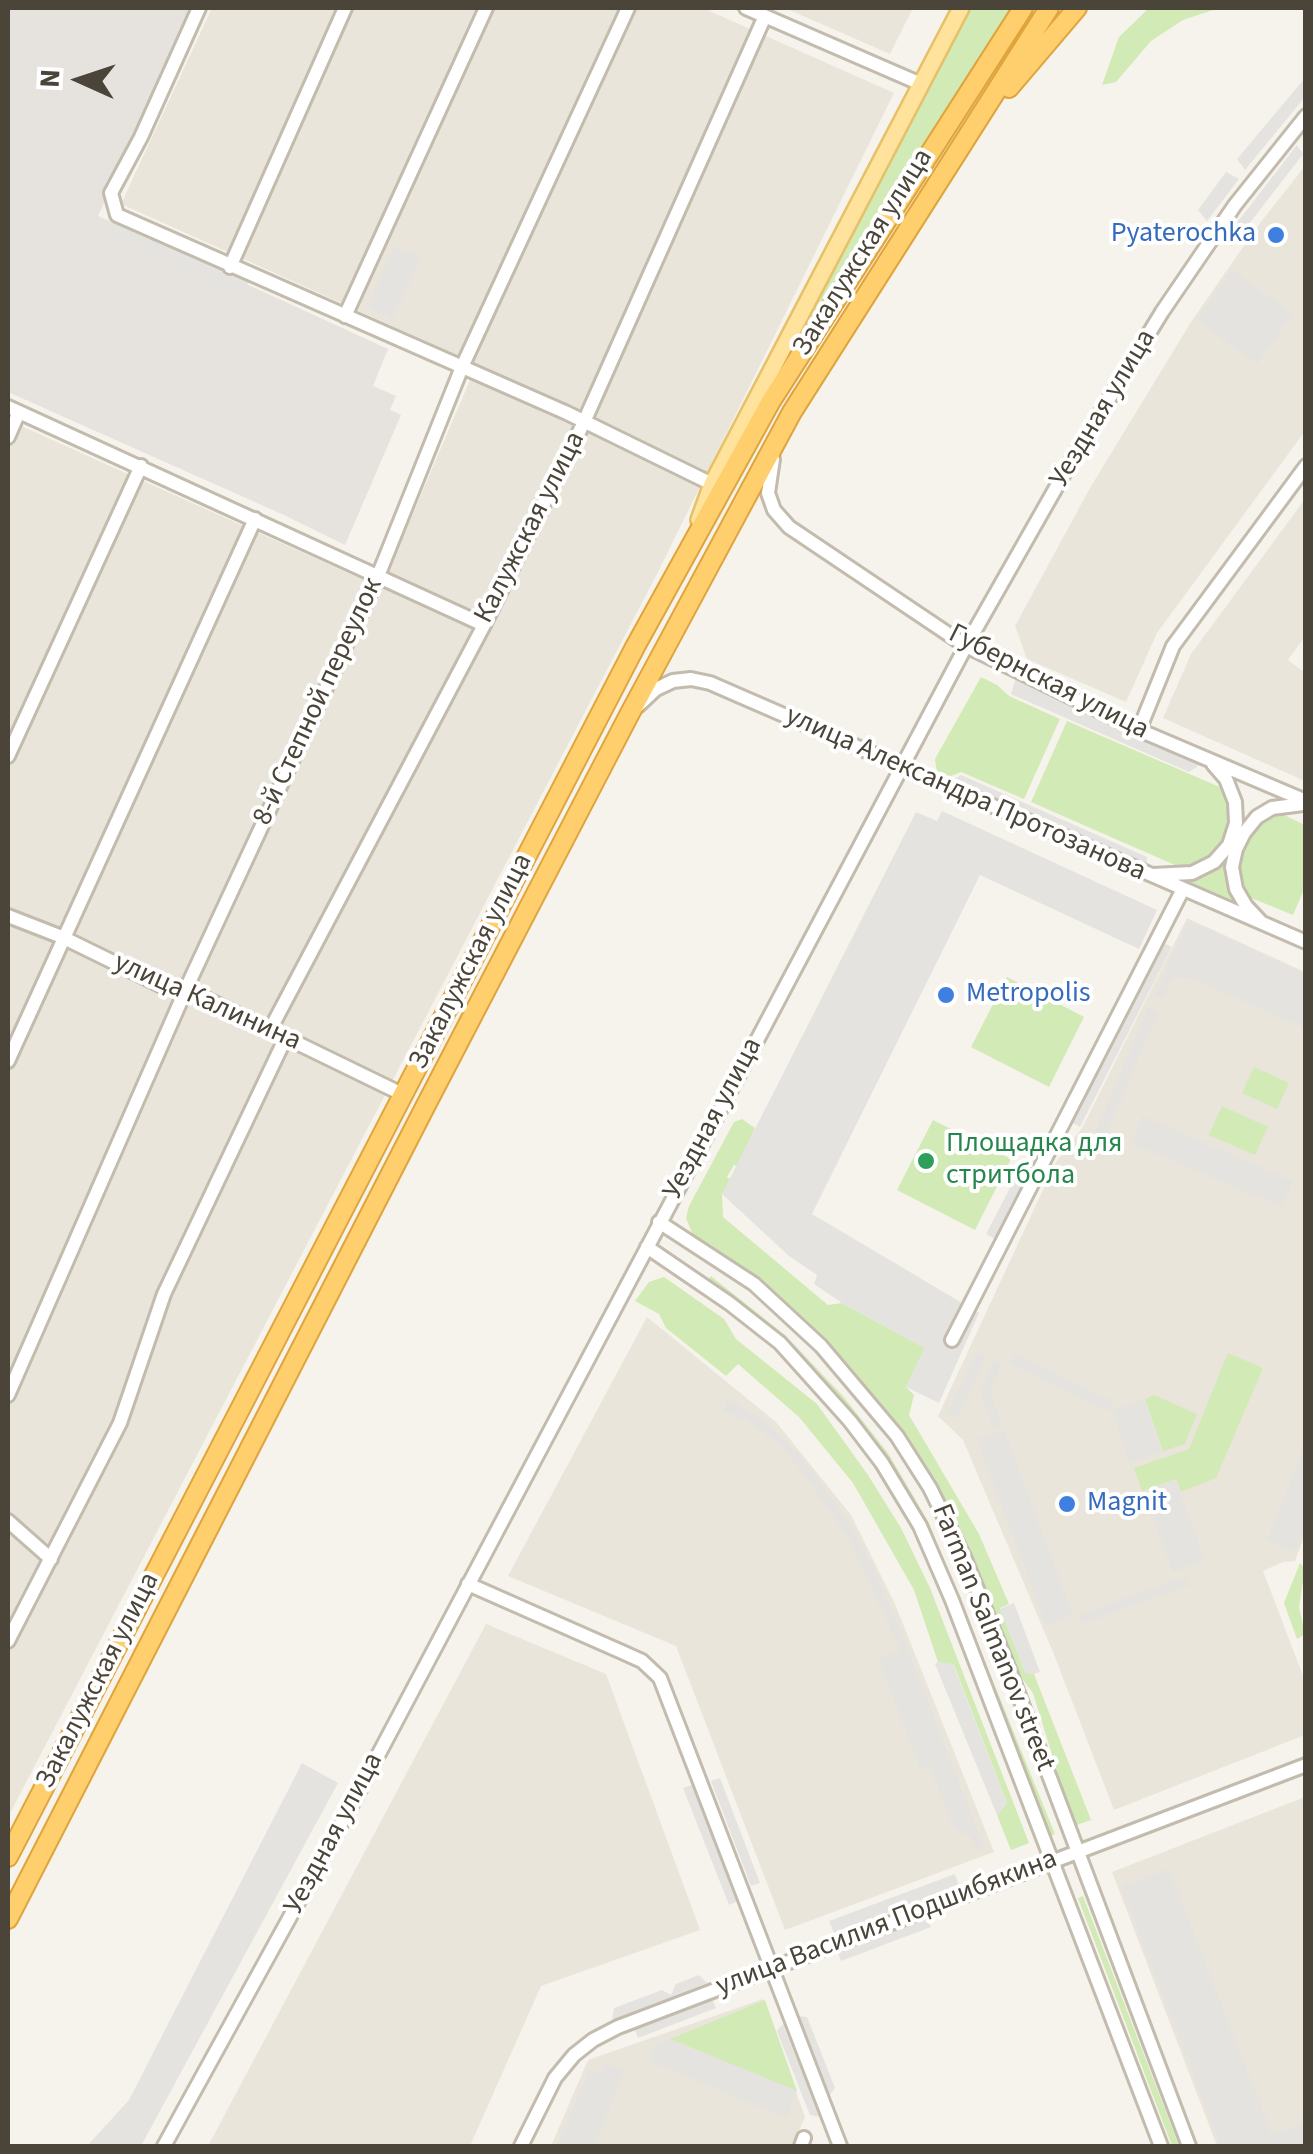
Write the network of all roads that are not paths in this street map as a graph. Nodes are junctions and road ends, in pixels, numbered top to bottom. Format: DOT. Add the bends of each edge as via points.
graph roads {
  1 [pos="198,8"];
  2 [pos="345,8"];
  3 [pos="486,8"];
  4 [pos="628,8"];
  5 [pos="746,8"];
  6 [pos="961,8"];
  7 [pos="1023,8"];
  8 [pos="1049,8"];
  9 [pos="1076,8"];
  10 [pos="765,16"];
  11 [pos="922,84"];
  12 [pos="1306,116"];
  13 [pos="969,134"];
  14 [pos="230,267"];
  15 [pos="345,316"];
  16 [pos="462,367"];
  17 [pos="13,410"];
  18 [pos="584,422"];
  19 [pos="780,435"];
  20 [pos="8,437"];
  21 [pos="140,466"];
  22 [pos="1306,466"];
  23 [pos="712,484"];
  24 [pos="255,519"];
  25 [pos="689,550"];
  26 [pos="378,576"];
  27 [pos="484,624"];
  28 [pos="966,646"];
  29 [pos="629,714"];
  30 [pos="1139,730"];
  31 [pos="8,756"];
  32 [pos="1209,760"];
  33 [pos="902,767"];
  34 [pos="1306,803"];
  35 [pos="1146,874"];
  36 [pos="1182,891"];
  37 [pos="8,916"];
  38 [pos="1265,925"];
  39 [pos="62,938"];
  40 [pos="1306,942"];
  41 [pos="186,989"];
  42 [pos="270,1028"];
  43 [pos="286,1036"];
  44 [pos="8,1061"];
  45 [pos="404,1095"];
  46 [pos="660,1222"];
  47 [pos="646,1247"];
  48 [pos="952,1340"];
  49 [pos="8,1395"];
  50 [pos="8,1521"];
  51 [pos="50,1559"];
  52 [pos="468,1584"];
  53 [pos="8,1641"];
  54 [pos="1306,1765"];
  55 [pos="1078,1851"];
  56 [pos="8,1857"];
  57 [pos="1052,1861"];
  58 [pos="8,1919"];
  59 [pos="772,1967"];
  60 [pos="164,2146"];
  61 [pos="521,2146"];
  62 [pos="840,2146"];
  63 [pos="1162,2146"];
  64 [pos="1190,2146"];
  1 -- 14 [label="street" via="112,202 117,214"];
  2 -- 14 [label="street"];
  3 -- 15 [label="street"];
  4 -- 16 [label="street, 8-й Степной переулок"];
  5 -- 10 [label="street"];
  6 -- 11 [label="main road"];
  7 -- 25 [label="highway, Закалужская улица" via="771,400"];
  8 -- 13 [label="highway"];
  9 -- 13 [label="highway"];
  10 -- 11 [label="street"];
  10 -- 18 [label="street, Калужская улица"];
  11 -- 23 [label="main road"];
  12 -- 28 [label="street, Уездная улица" via="1153,327"];
  13 -- 19 [label="highway"];
  14 -- 15 [label="street"];
  15 -- 16 [label="street"];
  16 -- 18 [label="street"];
  16 -- 26 [label="street, 8-й Степной переулок"];
  17 -- 20 [label="street"];
  17 -- 21 [label="street"];
  18 -- 23 [label="street"];
  18 -- 27 [label="street, Калужская улица"];
  19 -- 28 [label="street, Губернская улица" via="768,493 774,510"];
  19 -- 29 [label="highway"];
  21 -- 24 [label="street"];
  21 -- 31 [label="street"];
  22 -- 30 [label="street" via="1173,646"];
  23 -- 25 [label="main road"];
  24 -- 26 [label="street"];
  24 -- 39 [label="street"];
  25 -- 45 [label="highway, Закалужская улица"];
  26 -- 27 [label="street"];
  26 -- 41 [label="street, 8-й Степной переулок"];
  27 -- 42 [label="street, Калужская улица"];
  28 -- 30 [label="street, Губернская улица"];
  28 -- 33 [label="street, Уездная улица"];
  29 -- 33 [label="street, улица Александра Протозанова" via="674,681 710,683"];
  29 -- 58 [label="highway"];
  30 -- 32 [label="street, Губернская улица"];
  32 -- 34 [label="street, Губернская улица"];
  32 -- 35 [label="street" via="1235,802 1229,844 1192,873"];
  33 -- 35 [label="street, улица Александра Протозанова"];
  33 -- 46 [label="street, Уездная улица"];
  34 -- 38 [label="street" via="1257,817 1236,849 1236,889"];
  35 -- 36 [label="street, улица Александра Протозанова"];
  36 -- 38 [label="street, улица Александра Протозанова"];
  36 -- 48 [label="street"];
  37 -- 39 [label="street, улица Калинина"];
  38 -- 40 [label="street, улица Александра Протозанова"];
  39 -- 41 [label="street, улица Калинина" via="162,986"];
  39 -- 44 [label="street"];
  41 -- 42 [label="street, улица Калинина"];
  41 -- 49 [label="street, 8-й Степной переулок"];
  42 -- 43 [label="street, улица Калинина"];
  43 -- 45 [label="street, улица Калинина"];
  43 -- 51 [label="street" via="164,1294 120,1423"];
  45 -- 56 [label="highway, Закалужская улица"];
  46 -- 47 [label="street, Уездная улица"];
  46 -- 55 [label="street, Farman Salmanov street" via="754,1284 821,1346 897,1436 965,1559"];
  47 -- 52 [label="street, Уездная улица"];
  47 -- 57 [label="street, Farman Salmanov street" via="780,1342 882,1463 940,1570"];
  50 -- 51 [label="street"];
  51 -- 53 [label="street"];
  52 -- 59 [label="street" via="653,1669"];
  52 -- 60 [label="street, Уездная улица"];
  54 -- 55 [label="street, улица Василия Подшибякина"];
  55 -- 57 [label="street, улица Василия Подшибякина"];
  55 -- 64 [label="street, Farman Salmanov street"];
  57 -- 59 [label="street, улица Василия Подшибякина"];
  57 -- 63 [label="street, Farman Salmanov street"];
  59 -- 61 [label="street, улица Василия Подшибякина" via="593,2040 555,2078"];
  59 -- 62 [label="street"];
}
